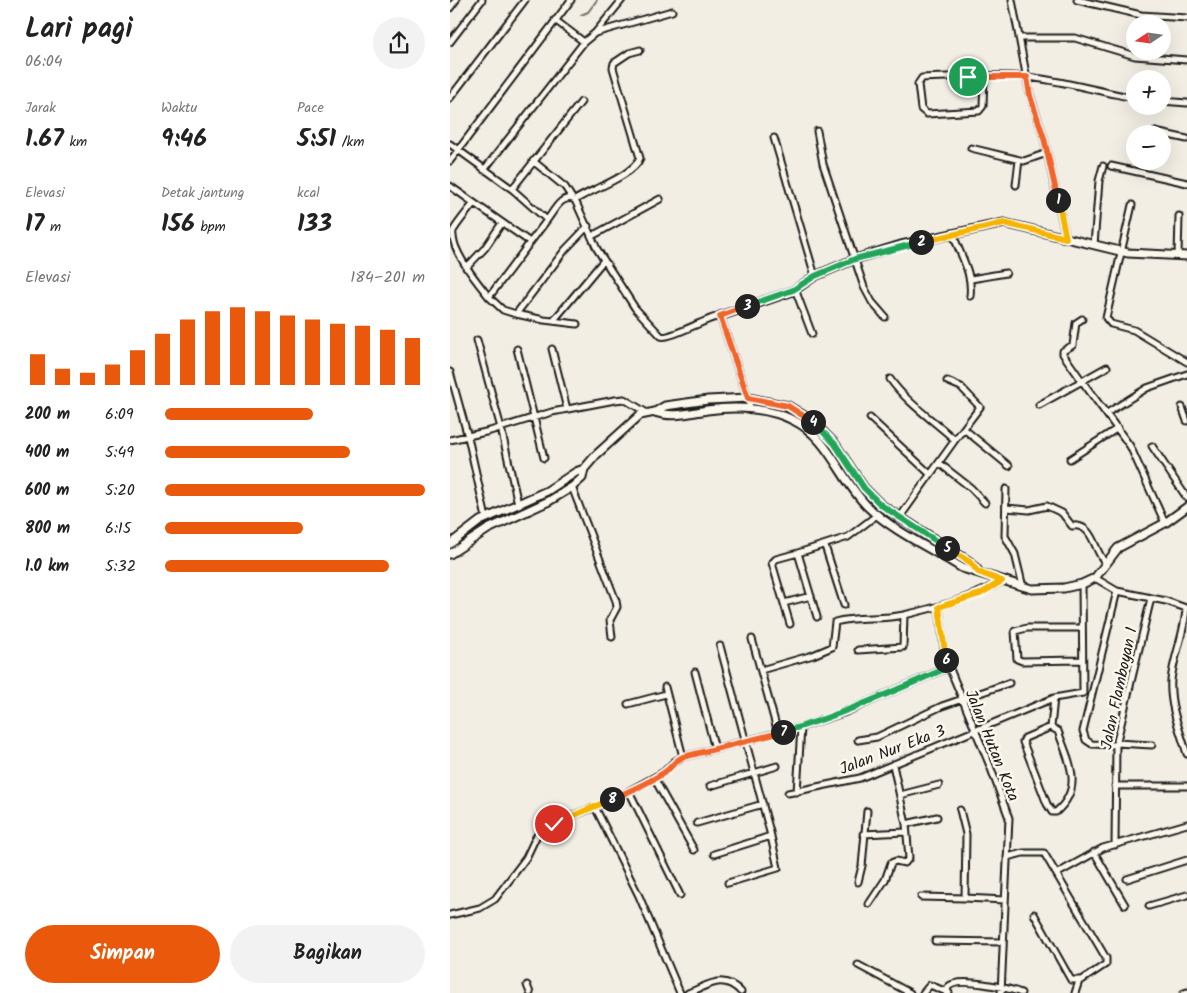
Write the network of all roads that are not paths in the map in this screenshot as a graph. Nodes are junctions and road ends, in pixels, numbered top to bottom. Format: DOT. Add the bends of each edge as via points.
graph roads {
  1 [pos="456,0"];
  2 [pos="482,0"];
  3 [pos="525,0"];
  4 [pos="571,0"];
  5 [pos="622,0"];
  6 [pos="1012,0"];
  7 [pos="1077,0"];
  8 [pos="450,8"];
  9 [pos="672,11"];
  10 [pos="1187,18"];
  11 [pos="554,20"];
  12 [pos="595,33"];
  13 [pos="1019,38"];
  14 [pos="450,42"];
  15 [pos="584,42"];
  16 [pos="640,50"];
  17 [pos="1187,60"];
  18 [pos="984,76"];
  19 [pos="1027,77"];
  20 [pos="1126,96"];
  21 [pos="450,98"];
  22 [pos="580,102"];
  23 [pos="1171,102"];
  24 [pos="1187,103"];
  25 [pos="817,131"];
  26 [pos="1171,136"];
  27 [pos="774,138"];
  28 [pos="1187,139"];
  29 [pos="450,144"];
  30 [pos="971,148"];
  31 [pos="458,150"];
  32 [pos="1047,153"];
  33 [pos="1019,160"];
  34 [pos="450,161"];
  35 [pos="533,161"];
  36 [pos="1103,166"];
  37 [pos="1112,166"];
  38 [pos="484,170"];
  39 [pos="1187,183"];
  40 [pos="1016,185"];
  41 [pos="450,186"];
  42 [pos="512,189"];
  43 [pos="574,199"];
  44 [pos="660,199"];
  45 [pos="474,203"];
  46 [pos="1132,205"];
  47 [pos="1179,216"];
  48 [pos="547,220"];
  49 [pos="502,224"];
  50 [pos="588,226"];
  51 [pos="953,234"];
  52 [pos="592,236"];
  53 [pos="1066,238"];
  54 [pos="530,242"];
  55 [pos="1094,245"];
  56 [pos="1123,252"];
  57 [pos="1178,256"];
  58 [pos="1187,256"];
  59 [pos="855,259"];
  60 [pos="604,260"];
  61 [pos="466,268"];
  62 [pos="1006,274"];
  63 [pos="815,276"];
  64 [pos="971,279"];
  65 [pos="795,289"];
  66 [pos="970,296"];
  67 [pos="489,297"];
  68 [pos="516,314"];
  69 [pos="720,316"];
  70 [pos="885,317"];
  71 [pos="1082,319"];
  72 [pos="554,320"];
  73 [pos="577,324"];
  74 [pos="812,334"];
  75 [pos="477,340"];
  76 [pos="517,349"];
  77 [pos="552,349"];
  78 [pos="1187,362"];
  79 [pos="1106,367"];
  80 [pos="450,372"];
  81 [pos="1187,374"];
  82 [pos="890,379"];
  83 [pos="947,381"];
  84 [pos="1082,381"];
  85 [pos="453,396"];
  86 [pos="748,398"];
  87 [pos="1039,405"];
  88 [pos="1182,407"];
  89 [pos="750,408"];
  90 [pos="567,409"];
  91 [pos="655,412"];
  92 [pos="1107,413"];
  93 [pos="643,414"];
  94 [pos="534,418"];
  95 [pos="870,418"];
  96 [pos="1187,420"];
  97 [pos="501,428"];
  98 [pos="1118,428"];
  99 [pos="964,429"];
  100 [pos="468,437"];
  101 [pos="450,440"];
  102 [pos="955,440"];
  103 [pos="1152,446"];
  104 [pos="544,458"];
  105 [pos="1070,459"];
  106 [pos="939,463"];
  107 [pos="1009,466"];
  108 [pos="584,469"];
  109 [pos="930,474"];
  110 [pos="572,487"];
  111 [pos="1006,489"];
  112 [pos="1187,498"];
  113 [pos="985,503"];
  114 [pos="518,504"];
  115 [pos="1187,506"];
  116 [pos="1006,508"];
  117 [pos="877,515"];
  118 [pos="900,517"];
  119 [pos="486,518"];
  120 [pos="1165,523"];
  121 [pos="450,544"];
  122 [pos="825,546"];
  123 [pos="798,553"];
  124 [pos="450,554"];
  125 [pos="1106,562"];
  126 [pos="978,572"];
  127 [pos="1095,578"];
  128 [pos="1002,581"];
  129 [pos="1082,584"];
  130 [pos="1023,588"];
  131 [pos="1117,591"];
  132 [pos="810,596"];
  133 [pos="1151,598"];
  134 [pos="784,603"];
  135 [pos="844,605"];
  136 [pos="939,607"];
  137 [pos="1186,607"];
  138 [pos="904,615"];
  139 [pos="816,617"];
  140 [pos="1186,620"];
  141 [pos="790,624"];
  142 [pos="1081,628"];
  143 [pos="612,637"];
  144 [pos="752,639"];
  145 [pos="720,646"];
  146 [pos="858,650"];
  147 [pos="1081,660"];
  148 [pos="949,667"];
  149 [pos="761,670"];
  150 [pos="695,672"];
  151 [pos="1009,683"];
  152 [pos="665,687"];
  153 [pos="1083,693"];
  154 [pos="666,694"];
  155 [pos="962,700"];
  156 [pos="1090,700"];
  157 [pos="1053,701"];
  158 [pos="628,704"];
  159 [pos="801,727"];
  160 [pos="1051,728"];
  161 [pos="975,731"];
  162 [pos="778,733"];
  163 [pos="858,740"];
  164 [pos="746,742"];
  165 [pos="1116,744"];
  166 [pos="1152,745"];
  167 [pos="714,749"];
  168 [pos="1187,754"];
  169 [pos="683,757"];
  170 [pos="893,765"];
  171 [pos="777,766"];
  172 [pos="754,773"];
  173 [pos="654,778"];
  174 [pos="939,785"];
  175 [pos="710,786"];
  176 [pos="1115,786"];
  177 [pos="1187,786"];
  178 [pos="628,792"];
  179 [pos="796,792"];
  180 [pos="788,793"];
  181 [pos="900,795"];
  182 [pos="763,804"];
  183 [pos="595,806"];
  184 [pos="960,810"];
  185 [pos="867,811"];
  186 [pos="937,817"];
  187 [pos="697,823"];
  188 [pos="906,824"];
  189 [pos="1187,824"];
  190 [pos="906,832"];
  191 [pos="863,834"];
  192 [pos="771,836"];
  193 [pos="1115,845"];
  194 [pos="694,850"];
  195 [pos="1094,852"];
  196 [pos="714,854"];
  197 [pos="1007,857"];
  198 [pos="1187,860"];
  199 [pos="1058,873"];
  200 [pos="1127,879"];
  201 [pos="858,882"];
  202 [pos="728,883"];
  203 [pos="680,895"];
  204 [pos="921,897"];
  205 [pos="1187,897"];
  206 [pos="965,898"];
  207 [pos="1005,900"];
  208 [pos="869,904"];
  209 [pos="1125,905"];
  210 [pos="1149,906"];
  211 [pos="1034,914"];
  212 [pos="450,915"];
  213 [pos="935,941"];
  214 [pos="1002,942"];
  215 [pos="858,965"];
  216 [pos="1079,981"];
  217 [pos="527,985"];
  218 [pos="1001,986"];
  219 [pos="741,992"];
  220 [pos="948,992"];
  221 [pos="530,993"];
  222 [pos="680,993"];
  223 [pos="688,993"];
  224 [pos="910,993"];
  225 [pos="924,993"];
  226 [pos="1001,993"];
  227 [pos="1021,993"];
  228 [pos="1075,993"];
  1 -- 8 [label="street"];
  2 -- 14 [label="street"];
  3 -- 21 [label="street"];
  4 -- 11 [label="street"];
  5 -- 12 [label="street"];
  6 -- 13 [label="street"];
  7 -- 10 [label="street" via="1141,15"];
  9 -- 12 [label="street"];
  11 -- 15 [label="street"];
  11 -- 31 [label="street"];
  12 -- 15 [label="street"];
  13 -- 17 [label="street" via="1075,38 1135,56"];
  13 -- 19 [label="street"];
  15 -- 38 [label="street"];
  16 -- 43 [label="street" via="614,63 613,68 640,158 638,164"];
  18 -- 18 [label="street" via="983,106 979,111 927,114 921,109 918,84 922,78"];
  18 -- 19 [label="street"];
  19 -- 20 [label="street"];
  19 -- 32 [label="street"];
  22 -- 35 [label="street"];
  23 -- 24 [label="street"];
  25 -- 59 [label="street" via="823,164"];
  26 -- 28 [label="street"];
  27 -- 63 [label="street"];
  29 -- 31 [label="street"];
  30 -- 33 [label="street"];
  31 -- 34 [label="street"];
  31 -- 38 [label="street"];
  32 -- 33 [label="street"];
  32 -- 53 [label="street"];
  33 -- 40 [label="street"];
  35 -- 42 [label="street"];
  35 -- 43 [label="street" via="565,187"];
  36 -- 55 [label="street"];
  37 -- 39 [label="street"];
  38 -- 42 [label="street"];
  41 -- 45 [label="street"];
  42 -- 48 [label="street"];
  43 -- 48 [label="street" via="560,202"];
  43 -- 50 [label="street"];
  44 -- 52 [label="street"];
  45 -- 49 [label="street"];
  45 -- 61 [label="street" via="452,233 456,256"];
  46 -- 56 [label="street"];
  47 -- 57 [label="street"];
  48 -- 54 [label="street"];
  49 -- 54 [label="street"];
  49 -- 61 [label="street"];
  50 -- 52 [label="street"];
  50 -- 68 [label="street" via="565,250"];
  51 -- 53 [label="street" via="1004,223"];
  51 -- 59 [label="street"];
  51 -- 64 [label="street"];
  52 -- 60 [label="street"];
  53 -- 55 [label="street"];
  54 -- 67 [label="street"];
  55 -- 56 [label="street"];
  56 -- 57 [label="street"];
  56 -- 78 [label="street" via="1107,320 1134,330"];
  57 -- 58 [label="street"];
  59 -- 63 [label="street"];
  59 -- 70 [label="street" via="864,287"];
  60 -- 69 [label="street" via="636,308 661,336 670,337 706,318"];
  60 -- 72 [label="street"];
  61 -- 67 [label="street"];
  62 -- 64 [label="street"];
  63 -- 65 [label="street"];
  64 -- 66 [label="street"];
  65 -- 69 [label="street"];
  65 -- 74 [label="street"];
  67 -- 68 [label="street" via="503,310"];
  68 -- 72 [label="street"];
  69 -- 86 [label="street"];
  71 -- 84 [label="street" via="1076,322 1073,345 1063,352"];
  72 -- 73 [label="street"];
  75 -- 97 [label="street"];
  76 -- 94 [label="street"];
  77 -- 90 [label="street"];
  79 -- 84 [label="street"];
  80 -- 85 [label="street"];
  81 -- 92 [label="street" via="1147,388"];
  82 -- 102 [label="street" via="902,396 923,410"];
  83 -- 99 [label="street" via="961,387 980,407"];
  84 -- 87 [label="street"];
  84 -- 92 [label="street"];
  85 -- 100 [label="street"];
  86 -- 89 [label="street"];
  86 -- 91 [label="street" via="665,406"];
  86 -- 118 [label="street" via="788,406 811,420 835,444 868,492"];
  88 -- 96 [label="street"];
  89 -- 91 [label="street" via="667,416"];
  89 -- 117 [label="street" via="794,420 814,436 834,459 855,492"];
  90 -- 93 [label="street" via="624,400"];
  90 -- 94 [label="street"];
  91 -- 93 [label="street"];
  92 -- 98 [label="street"];
  93 -- 108 [label="street"];
  94 -- 97 [label="street"];
  94 -- 104 [label="street"];
  95 -- 109 [label="street"];
  97 -- 100 [label="street"];
  97 -- 114 [label="street"];
  98 -- 105 [label="street"];
  98 -- 120 [label="street" via="1130,446"];
  99 -- 102 [label="street"];
  99 -- 107 [label="street"];
  100 -- 101 [label="street"];
  100 -- 119 [label="street"];
  102 -- 106 [label="street"];
  103 -- 112 [label="street"];
  106 -- 109 [label="street"];
  106 -- 113 [label="street"];
  108 -- 110 [label="street" via="582,478"];
  108 -- 114 [label="street" via="547,492"];
  109 -- 118 [label="street"];
  110 -- 124 [label="street" via="488,529"];
  110 -- 143 [label="street" via="616,601 617,608 610,620"];
  111 -- 116 [label="street"];
  114 -- 119 [label="street"];
  115 -- 120 [label="street"];
  116 -- 125 [label="street" via="1029,510 1047,506 1062,513 1072,526 1077,525 1090,533"];
  116 -- 130 [label="street" via="1005,536 1015,554"];
  117 -- 122 [label="street" via="848,537"];
  117 -- 126 [label="street" via="962,568"];
  118 -- 126 [label="street" via="970,562"];
  119 -- 121 [label="street"];
  120 -- 125 [label="street" via="1125,543"];
  122 -- 123 [label="street"];
  122 -- 135 [label="street"];
  123 -- 132 [label="street"];
  123 -- 134 [label="street" via="772,563"];
  125 -- 127 [label="street"];
  126 -- 128 [label="street"];
  127 -- 129 [label="street"];
  127 -- 131 [label="street"];
  128 -- 130 [label="street"];
  128 -- 136 [label="street" via="980,594"];
  129 -- 130 [label="street" via="1064,588"];
  129 -- 142 [label="street"];
  131 -- 133 [label="street"];
  131 -- 156 [label="street"];
  132 -- 134 [label="street"];
  132 -- 139 [label="street"];
  133 -- 137 [label="street"];
  133 -- 165 [label="street, Jalan Flamboyan 1"];
  134 -- 141 [label="street"];
  136 -- 138 [label="street"];
  136 -- 148 [label="street, Jalan Hutan Kota"];
  137 -- 140 [label="street"];
  138 -- 146 [label="street" via="903,647"];
  138 -- 149 [label="street" via="835,622 832,647"];
  140 -- 168 [label="street" via="1171,681 1174,712"];
  142 -- 147 [label="street"];
  142 -- 147 [label="street" via="1015,631 1017,658 1022,661"];
  144 -- 149 [label="street"];
  145 -- 164 [label="street"];
  147 -- 153 [label="street"];
  148 -- 155 [label="street, Jalan Hutan Kota"];
  148 -- 159 [label="street" via="843,713"];
  149 -- 162 [label="street"];
  150 -- 167 [label="street"];
  151 -- 155 [label="street"];
  152 -- 154 [label="street"];
  153 -- 156 [label="street"];
  153 -- 157 [label="street, Jalan Nur Eka 3"];
  154 -- 158 [label="street"];
  154 -- 169 [label="street"];
  155 -- 161 [label="street, Jalan Hutan Kota"];
  155 -- 163 [label="street" via="877,737"];
  156 -- 165 [label="street" via="1083,731 1086,740 1092,744"];
  157 -- 160 [label="street"];
  157 -- 161 [label="street, Jalan Nur Eka 3"];
  159 -- 162 [label="street"];
  159 -- 179 [label="street"];
  160 -- 160 [label="street" via="1024,738 1024,746 1047,804 1052,812 1056,812 1074,783 1058,731"];
  161 -- 170 [label="street, Jalan Nur Eka 3"];
  161 -- 197 [label="street, Jalan Hutan Kota" via="1009,818"];
  162 -- 164 [label="street"];
  164 -- 167 [label="street"];
  164 -- 172 [label="street"];
  165 -- 166 [label="street"];
  165 -- 176 [label="street, Jalan Flamboyan 1"];
  167 -- 169 [label="street"];
  169 -- 173 [label="street"];
  170 -- 179 [label="street, Jalan Nur Eka 3" via="860,778"];
  170 -- 181 [label="street"];
  171 -- 172 [label="street"];
  172 -- 175 [label="street"];
  172 -- 182 [label="street"];
  173 -- 178 [label="street"];
  173 -- 194 [label="street"];
  174 -- 181 [label="street"];
  176 -- 177 [label="street"];
  176 -- 193 [label="street, Jalan Flamboyan 1"];
  178 -- 183 [label="street"];
  178 -- 203 [label="street"];
  179 -- 180 [label="street, Jalan Nur Eka 3"];
  181 -- 188 [label="street"];
  182 -- 187 [label="street"];
  182 -- 192 [label="street"];
  183 -- 212 [label="street" via="544,827 526,858 490,903"];
  183 -- 222 [label="street" via="639,896"];
  184 -- 206 [label="street" via="966,834"];
  185 -- 191 [label="street"];
  186 -- 188 [label="street"];
  188 -- 190 [label="street"];
  189 -- 193 [label="street"];
  190 -- 191 [label="street"];
  190 -- 208 [label="street" via="908,862 891,863 885,880"];
  191 -- 201 [label="street" via="863,859"];
  192 -- 196 [label="street"];
  192 -- 202 [label="street" via="777,869"];
  193 -- 195 [label="street"];
  195 -- 199 [label="street"];
  195 -- 209 [label="street"];
  197 -- 199 [label="street" via="1042,851"];
  197 -- 207 [label="street, Jalan Hutan Kota"];
  198 -- 200 [label="street"];
  199 -- 216 [label="street" via="1106,958 1102,968"];
  204 -- 206 [label="street"];
  205 -- 210 [label="street"];
  206 -- 207 [label="street"];
  207 -- 214 [label="street, Jalan Hutan Kota"];
  211 -- 216 [label="street" via="1072,980"];
  213 -- 214 [label="street"];
  214 -- 218 [label="street, Jalan Hutan Kota"];
  215 -- 224 [label="street"];
  216 -- 228 [label="street"];
  217 -- 221 [label="street"];
  218 -- 220 [label="street" via="955,983 948,987"];
  218 -- 226 [label="street, Jalan Hutan Kota"];
  218 -- 227 [label="street"];
  219 -- 223 [label="street" via="732,983 724,981"];
  220 -- 225 [label="street" via="930,985"];
}
